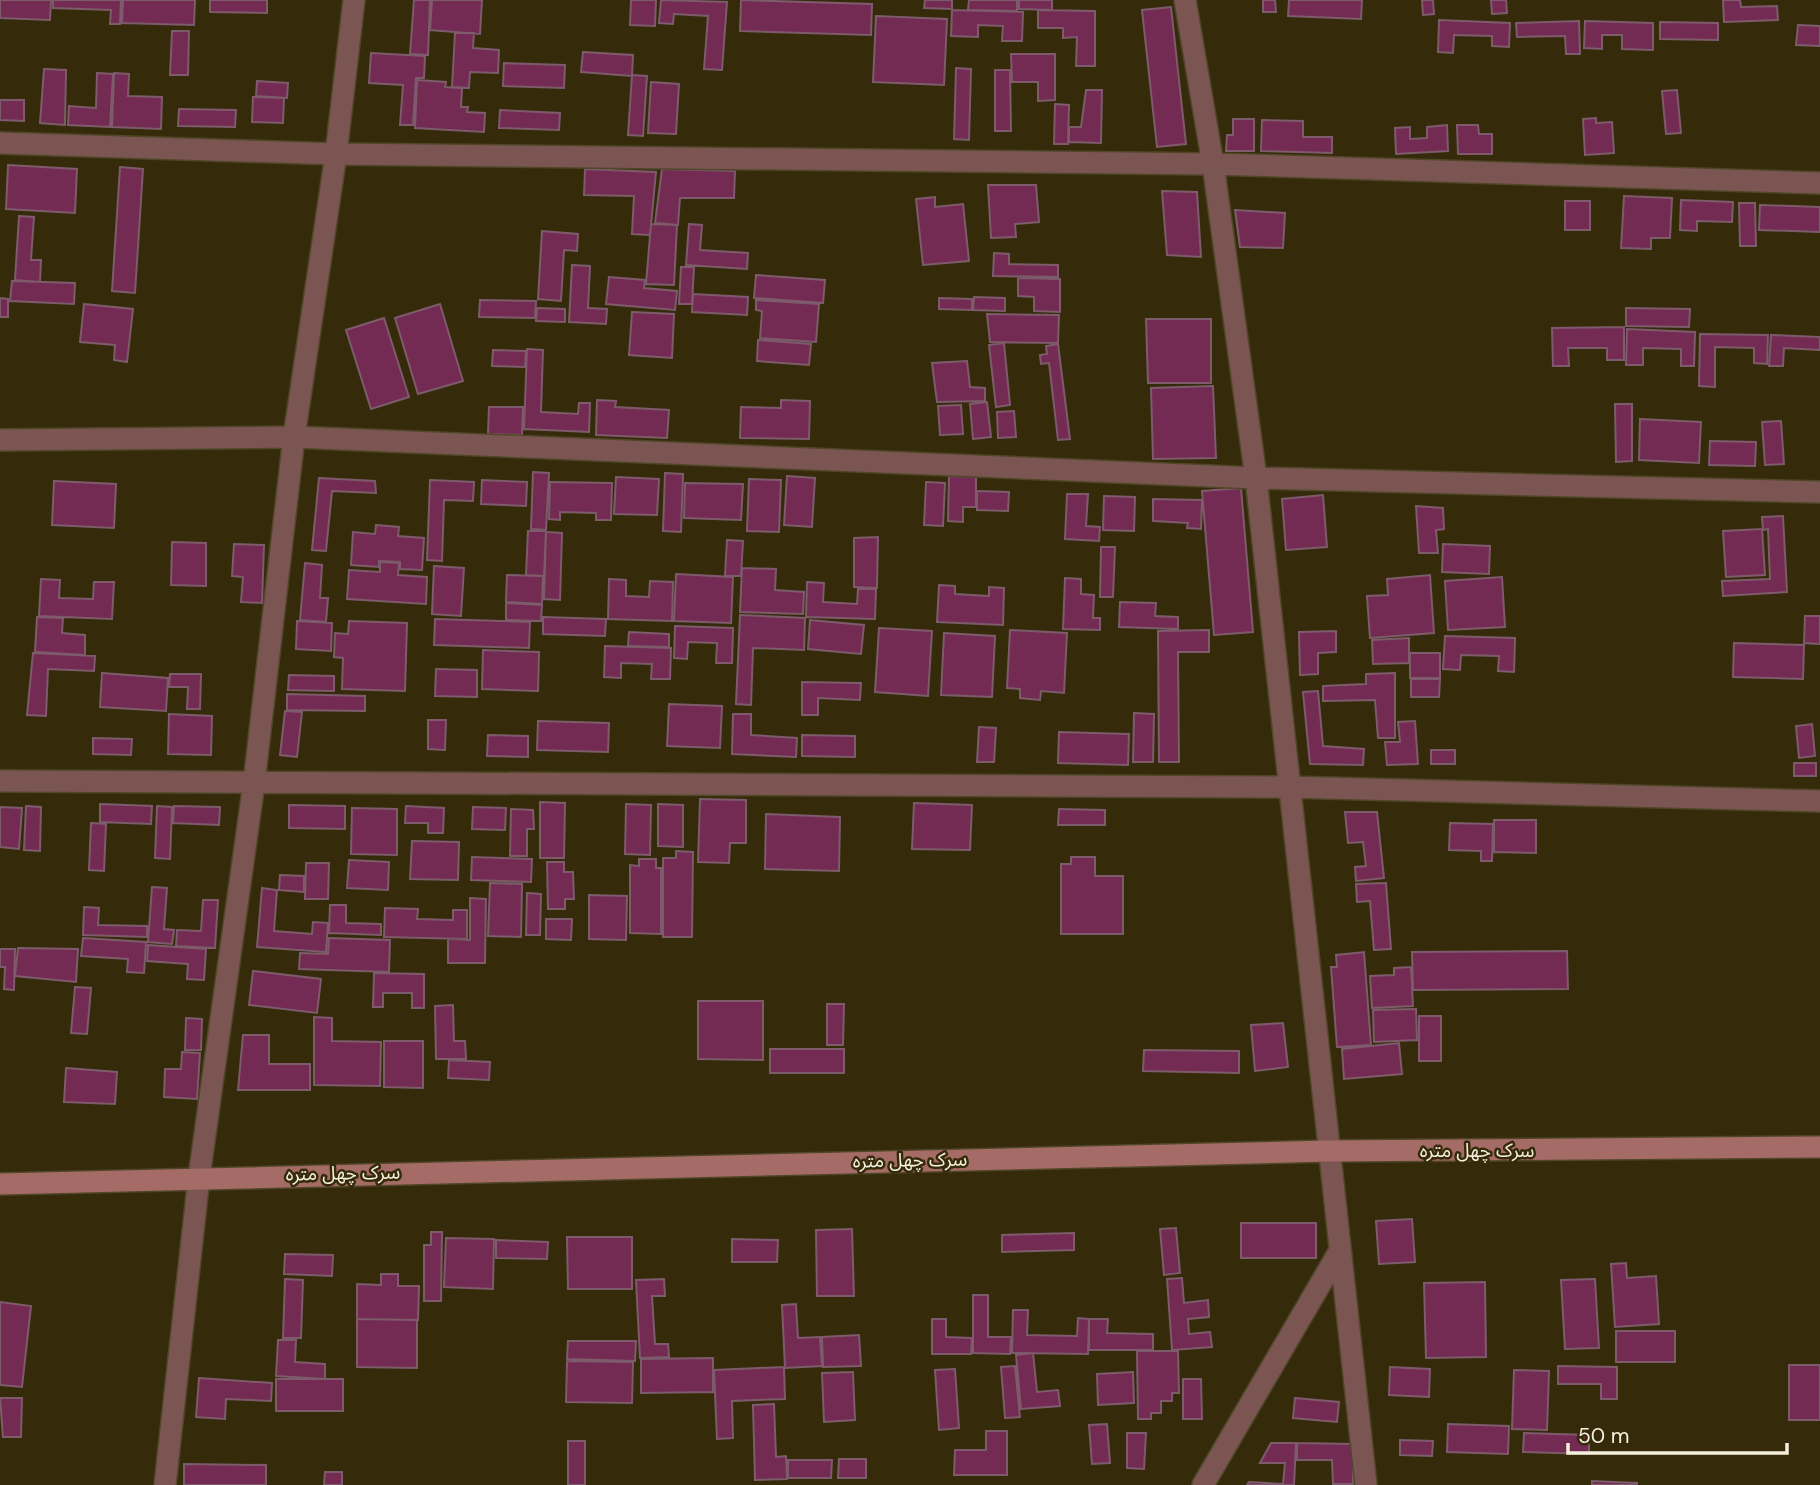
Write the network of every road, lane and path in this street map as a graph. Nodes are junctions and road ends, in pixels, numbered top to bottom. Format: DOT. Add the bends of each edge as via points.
graph roads {
  1 [pos="354,0"];
  2 [pos="1185,0"];
  3 [pos="0,143"];
  4 [pos="336,154"];
  5 [pos="1213,164"];
  6 [pos="1820,183"];
  7 [pos="294,437"];
  8 [pos="0,440"];
  9 [pos="1256,478"];
  10 [pos="1820,492"];
  11 [pos="0,781"];
  12 [pos="254,783"];
  13 [pos="1288,787"];
  14 [pos="1820,801"];
  15 [pos="1820,1147"];
  16 [pos="1328,1151"];
  17 [pos="199,1177"];
  18 [pos="0,1184"];
  19 [pos="1339,1252"];
  20 [pos="165,1485"];
  21 [pos="1203,1485"];
  22 [pos="1366,1485"];
  1 -- 4 [label="street"];
  2 -- 5 [label="street"];
  3 -- 4 [label="street"];
  4 -- 5 [label="street"];
  4 -- 7 [label="street"];
  5 -- 6 [label="street"];
  5 -- 9 [label="street"];
  7 -- 8 [label="street"];
  7 -- 9 [label="street"];
  7 -- 12 [label="street"];
  9 -- 10 [label="street"];
  9 -- 13 [label="street"];
  11 -- 12 [label="street"];
  12 -- 13 [label="street"];
  12 -- 17 [label="street"];
  13 -- 14 [label="street"];
  13 -- 16 [label="street"];
  15 -- 16 [label="street, سرک چهل متره"];
  16 -- 17 [label="street, سرک چهل متره"];
  16 -- 19 [label="street"];
  17 -- 18 [label="street, سرک چهل متره"];
  17 -- 20 [label="street"];
  19 -- 21 [label="street"];
  19 -- 22 [label="street"];
}
